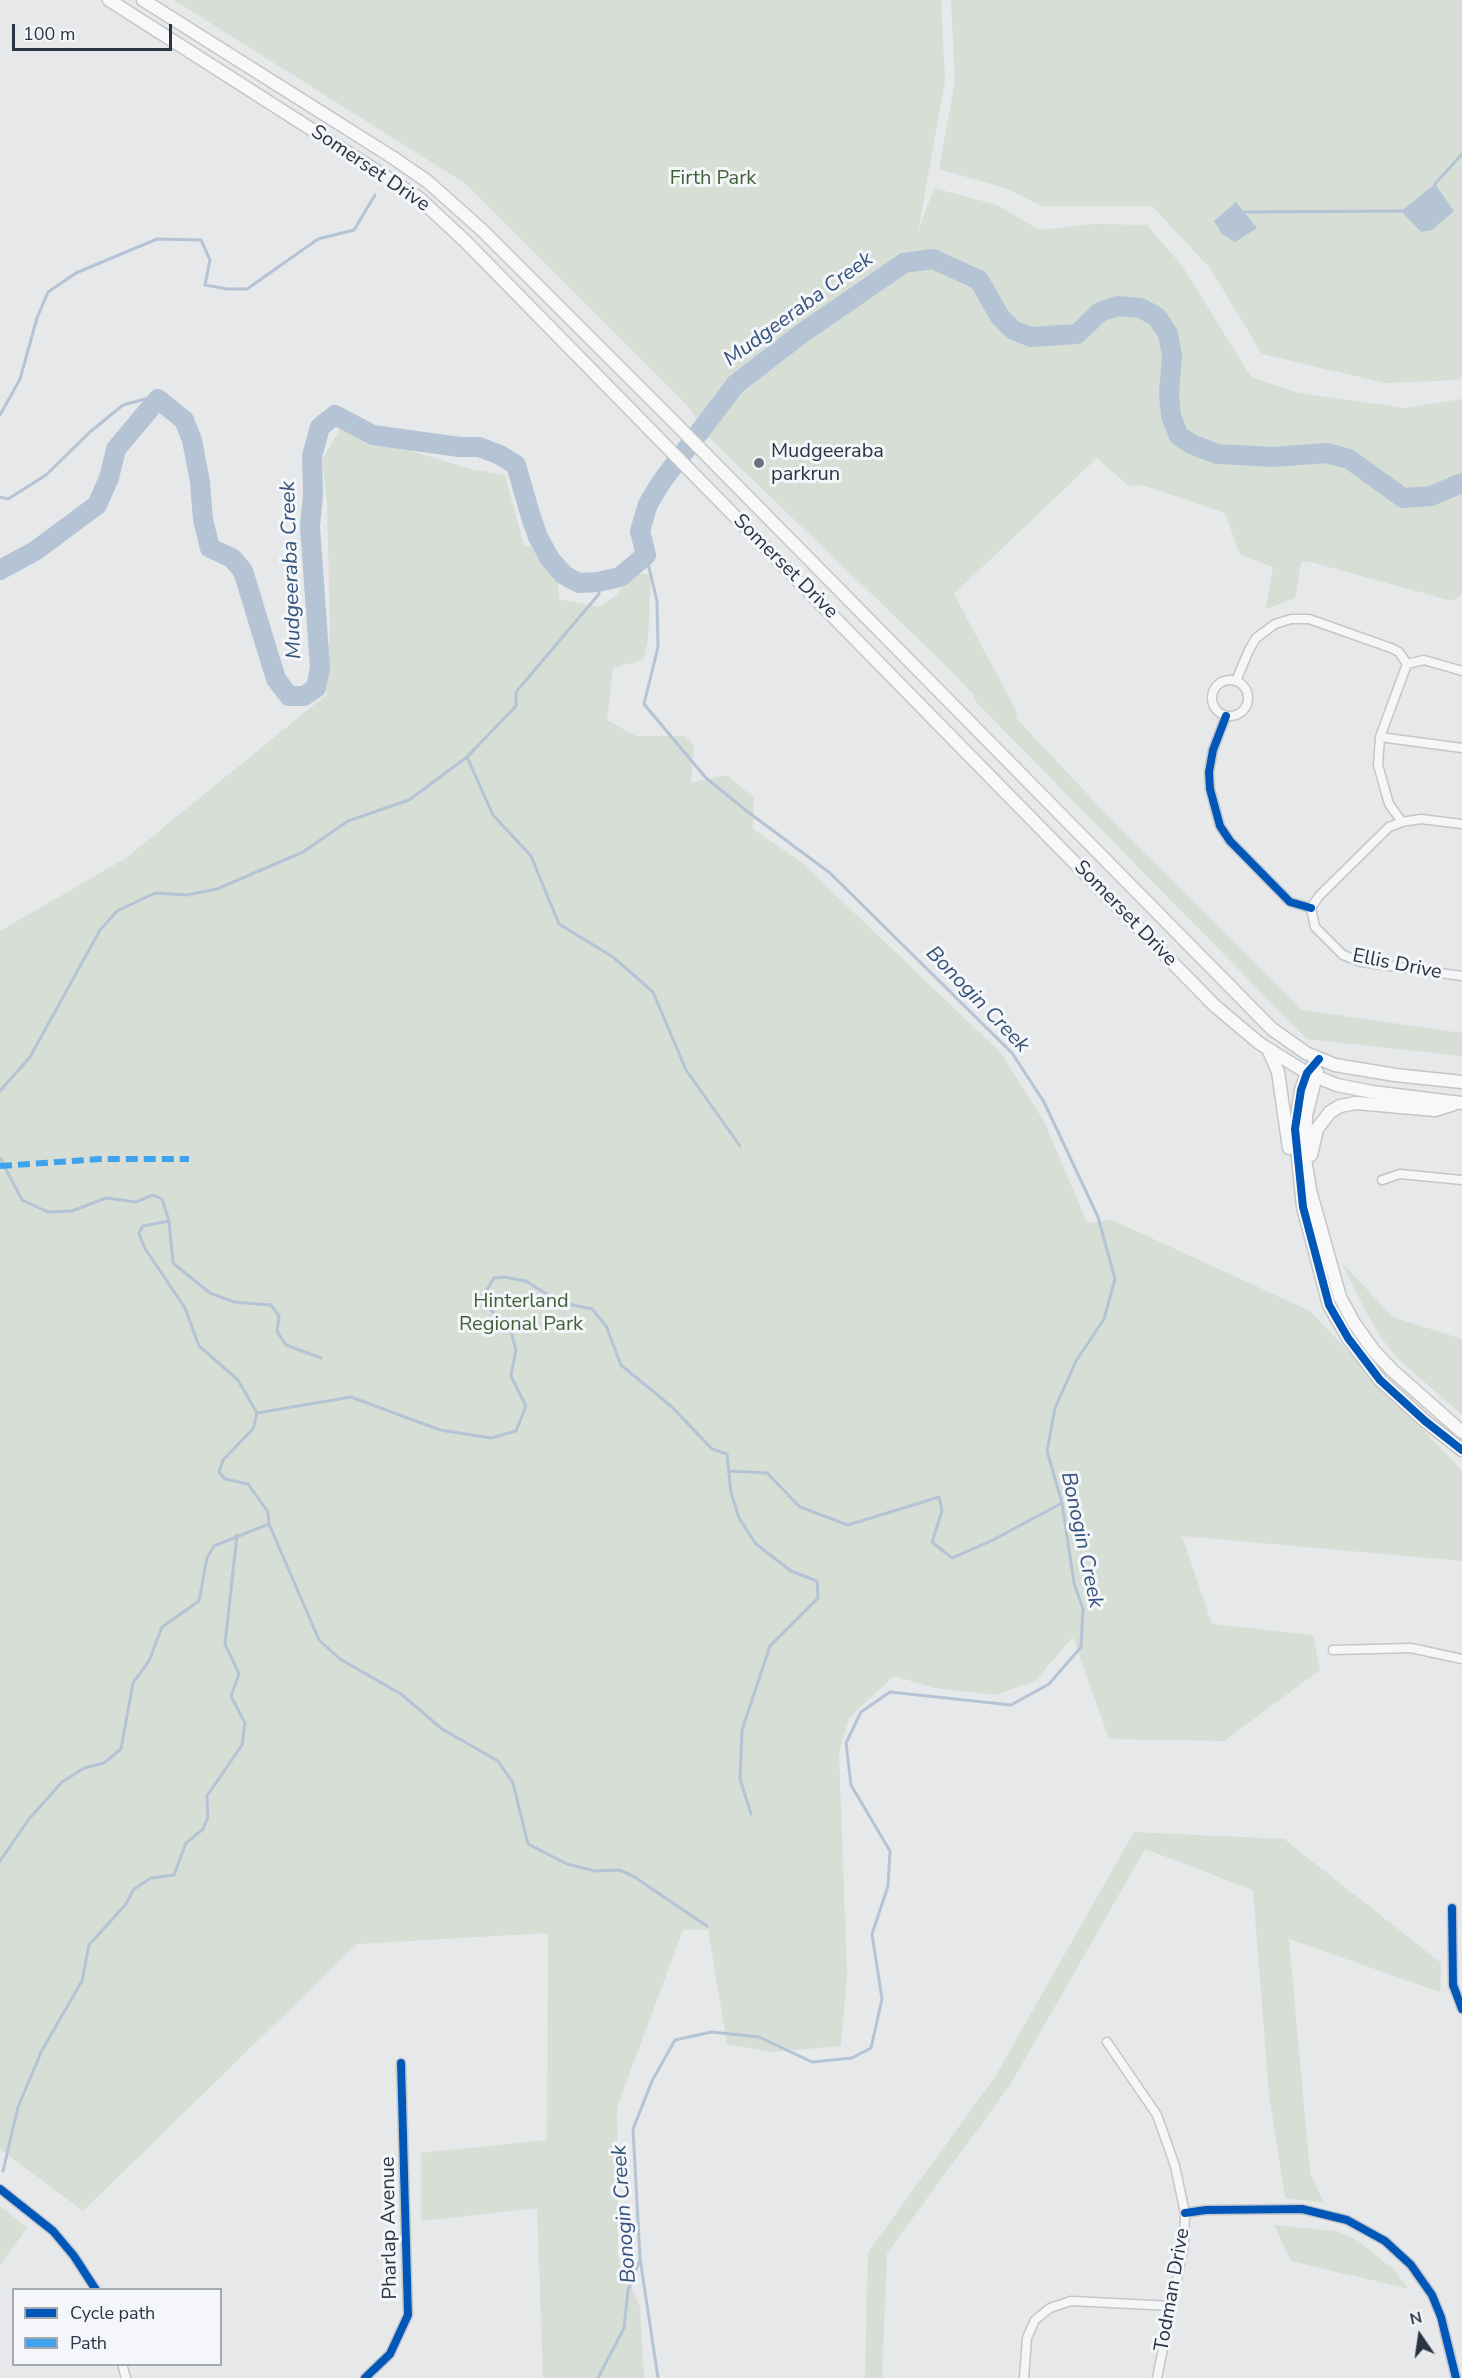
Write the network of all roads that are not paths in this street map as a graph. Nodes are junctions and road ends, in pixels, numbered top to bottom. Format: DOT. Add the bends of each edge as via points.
graph roads {
  1 [pos="109,0"];
  2 [pos="143,0"];
  3 [pos="1407,664"];
  4 [pos="1462,671"];
  5 [pos="1236,681"];
  6 [pos="1226,716"];
  7 [pos="966,720"];
  8 [pos="951,736"];
  9 [pos="1380,737"];
  10 [pos="1462,748"];
  11 [pos="1402,822"];
  12 [pos="1462,824"];
  13 [pos="1311,908"];
  14 [pos="1462,976"];
  15 [pos="1269,1051"];
  16 [pos="1319,1059"];
  17 [pos="1312,1075"];
  18 [pos="1462,1082"];
  19 [pos="1460,1102"];
  20 [pos="1382,1180"];
  21 [pos="1462,1180"];
  22 [pos="1309,1205"];
  23 [pos="1374,1351"];
  24 [pos="1429,1424"];
  25 [pos="1462,1432"];
  26 [pos="1462,1450"];
  27 [pos="1333,1650"];
  28 [pos="1462,1659"];
  29 [pos="1452,1908"];
  30 [pos="1462,2009"];
  31 [pos="1107,2042"];
  32 [pos="401,2063"];
  33 [pos="0,2190"];
  34 [pos="1185,2213"];
  35 [pos="95,2288"];
  36 [pos="1172,2306"];
  37 [pos="365,2378"];
  38 [pos="1024,2378"];
  39 [pos="1157,2378"];
  40 [pos="1456,2378"];
  1 -- 8 [label="main road, Somerset Drive" via="419,198"];
  2 -- 7 [label="main road, Somerset Drive" via="427,181 482,230"];
  3 -- 4 [label="street" via="1424,660"];
  3 -- 5 [label="street" via="1400,652 1391,648 1314,620 1292,618 1275,624 1256,638"];
  3 -- 9 [label="street"];
  5 -- 6 [label="street" via="1246,689 1248,702 1236,716"];
  5 -- 6 [label="street" via="1225,681 1213,691 1212,703"];
  6 -- 13 [label="street" via="1209,772 1220,826 1290,902"];
  7 -- 8 [label="main road"];
  7 -- 16 [label="main road, Somerset Drive" via="1263,1021"];
  8 -- 15 [label="main road, Somerset Drive" via="1215,1006"];
  9 -- 10 [label="street"];
  9 -- 11 [label="street" via="1378,765 1389,804"];
  11 -- 12 [label="street" via="1421,819"];
  11 -- 13 [label="street" via="1389,827"];
  13 -- 14 [label="street, Ellis Drive" via="1315,927 1343,955 1361,962"];
  15 -- 17 [label="main road, Somerset Drive"];
  15 -- 22 [label="main road" via="1278,1072 1294,1182"];
  16 -- 17 [label="main road"];
  16 -- 18 [label="main road, Somerset Drive" via="1355,1070"];
  17 -- 19 [label="main road, Somerset Drive" via="1372,1092"];
  17 -- 22 [label="main road" via="1296,1109 1295,1129"];
  19 -- 22 [label="main road" via="1435,1110 1356,1103 1330,1112 1317,1129 1312,1145"];
  20 -- 21 [label="street" via="1400,1174"];
  22 -- 23 [label="main road" via="1340,1297"];
  22 -- 24 [label="main road" via="1329,1305 1380,1380"];
  23 -- 24 [label="main road" via="1384,1369 1431,1413"];
  23 -- 25 [label="main road"];
  24 -- 26 [label="main road"];
  27 -- 28 [label="street" via="1411,1648"];
  29 -- 30 [label="street" via="1453,1984"];
  31 -- 34 [label="street, Todman Drive" via="1162,2126"];
  32 -- 37 [label="street, Pharlap Avenue" via="408,2315 390,2355"];
  33 -- 35 [label="street" via="52,2231"];
  34 -- 36 [label="street, Todman Drive" via="1184,2245"];
  34 -- 40 [label="street" via="1302,2209 1347,2220 1385,2241 1411,2265 1432,2295"];
  36 -- 38 [label="street" via="1071,2301 1050,2308 1030,2329"];
  36 -- 39 [label="street, Todman Drive"];
}
